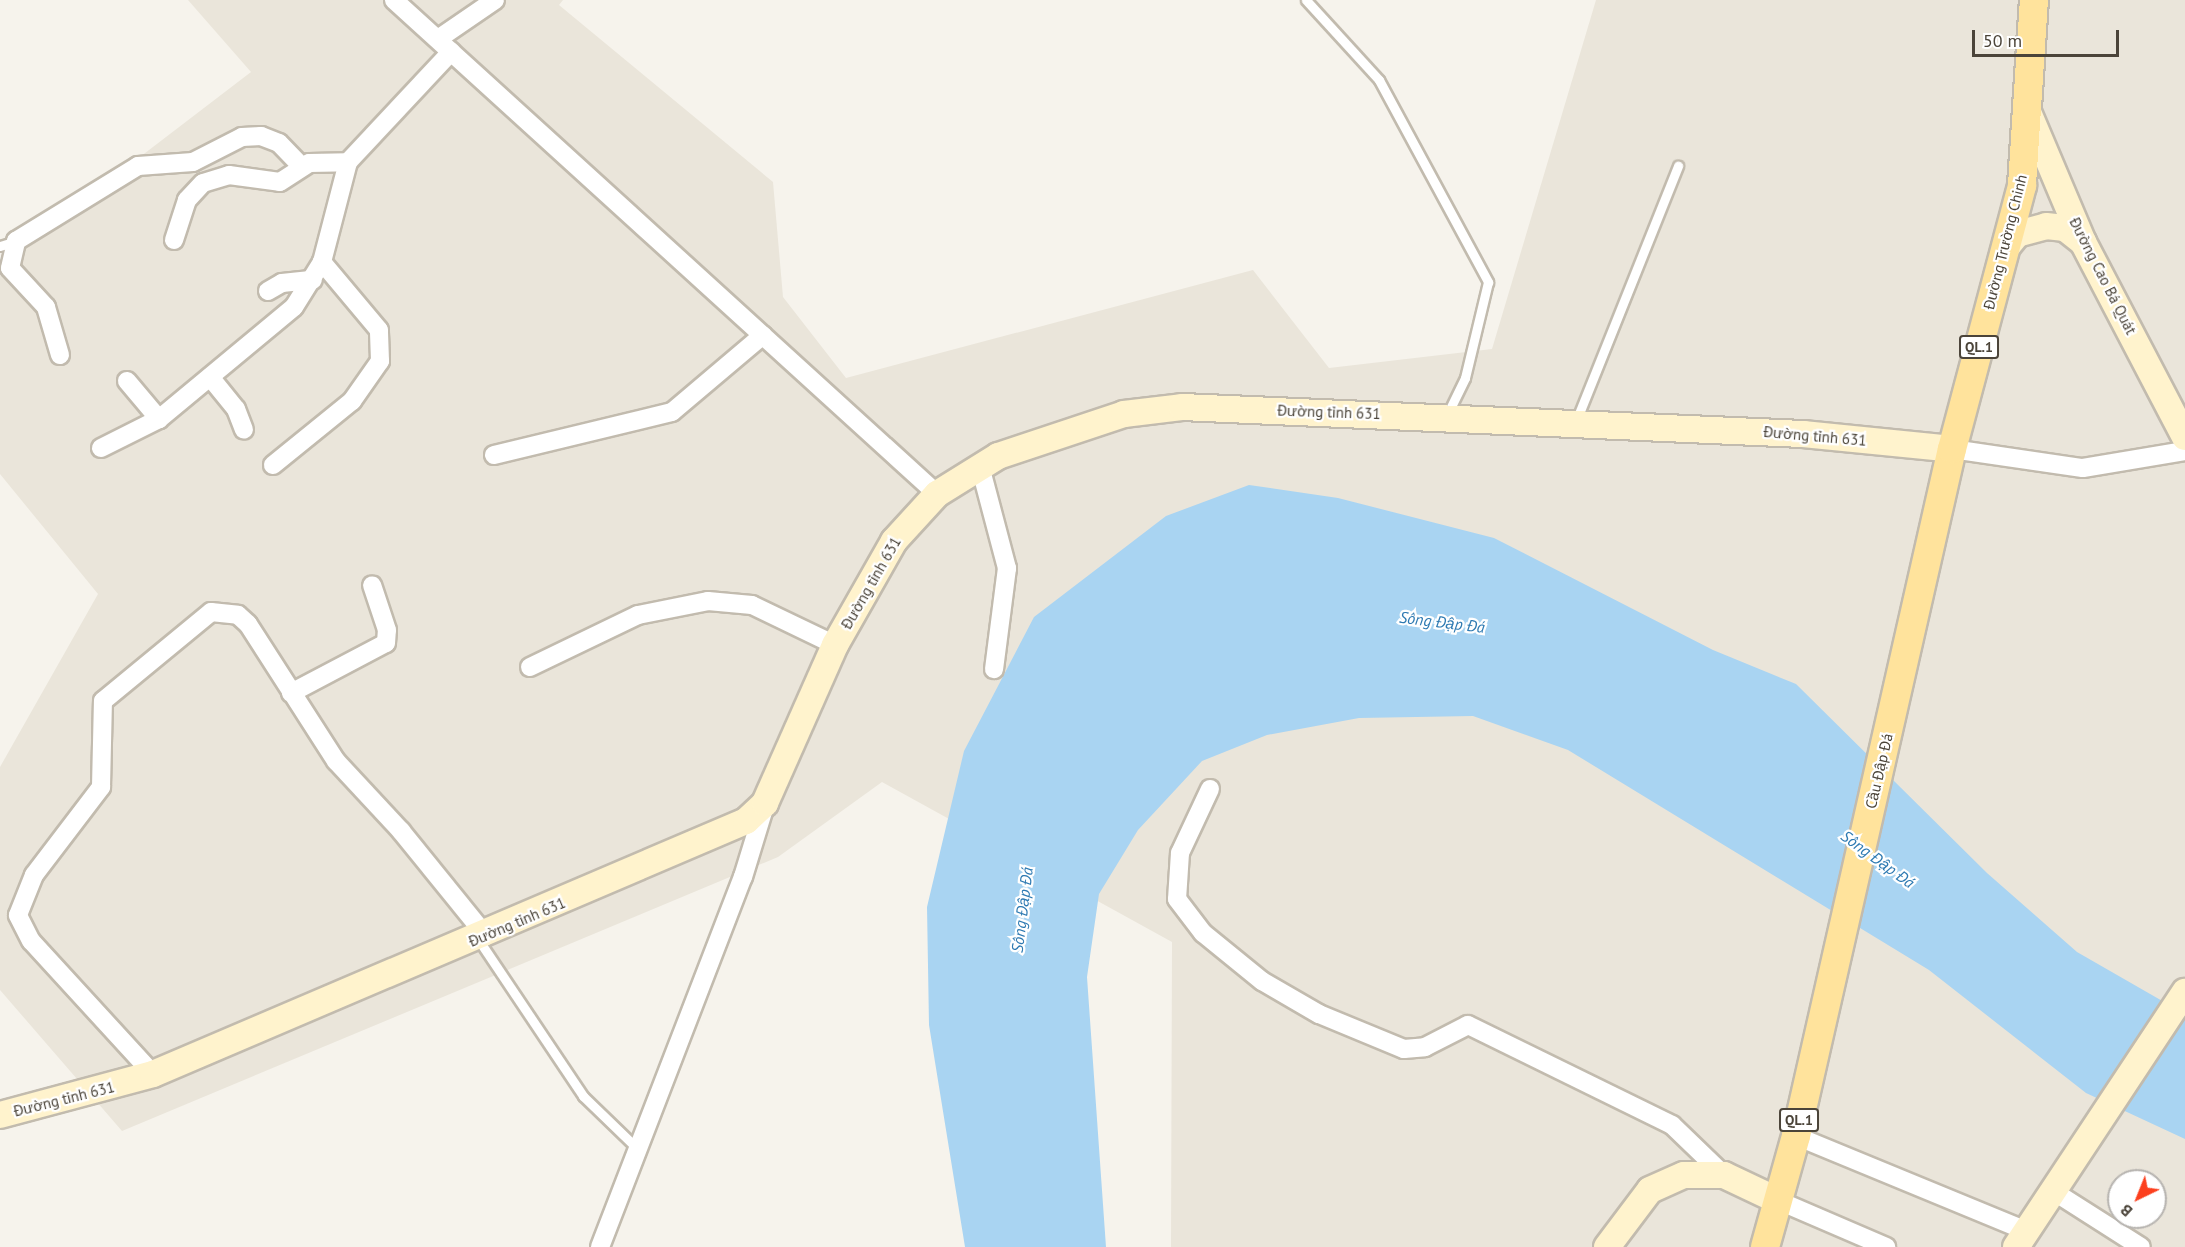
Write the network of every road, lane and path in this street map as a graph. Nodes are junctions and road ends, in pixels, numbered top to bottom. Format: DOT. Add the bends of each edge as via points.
graph roads {
  1 [pos="394,0"];
  2 [pos="495,0"];
  3 [pos="1306,0"];
  4 [pos="2034,0"];
  5 [pos="438,39"];
  6 [pos="451,52"];
  7 [pos="2028,112"];
  8 [pos="348,162"];
  9 [pos="301,166"];
  10 [pos="1678,166"];
  11 [pos="174,240"];
  12 [pos="2083,242"];
  13 [pos="8,244"];
  14 [pos="2005,249"];
  15 [pos="322,262"];
  16 [pos="313,280"];
  17 [pos="268,291"];
  18 [pos="763,335"];
  19 [pos="60,355"];
  20 [pos="210,377"];
  21 [pos="127,381"];
  22 [pos="1446,417"];
  23 [pos="159,419"];
  24 [pos="1575,423"];
  25 [pos="244,430"];
  26 [pos="2185,437"];
  27 [pos="101,448"];
  28 [pos="1952,449"];
  29 [pos="2185,451"];
  30 [pos="494,455"];
  31 [pos="273,465"];
  32 [pos="980,466"];
  33 [pos="937,494"];
  34 [pos="372,585"];
  35 [pos="836,645"];
  36 [pos="530,667"];
  37 [pos="994,669"];
  38 [pos="1898,690"];
  39 [pos="291,693"];
  40 [pos="1210,789"];
  41 [pos="765,803"];
  42 [pos="482,937"];
  43 [pos="2185,992"];
  44 [pos="153,1074"];
  45 [pos="0,1114"];
  46 [pos="1796,1136"];
  47 [pos="639,1150"];
  48 [pos="1724,1175"];
  49 [pos="2053,1191"];
  50 [pos="1777,1200"];
  51 [pos="2021,1239"];
  52 [pos="600,1247"];
  53 [pos="1607,1247"];
  54 [pos="1765,1247"];
  55 [pos="1886,1247"];
  56 [pos="2141,1247"];
  1 -- 5 [label="street"];
  2 -- 5 [label="street"];
  3 -- 22 [label="lane" via="1379,81 1488,282 1468,371"];
  4 -- 7 [label="main road, Đường Trường Chinh / QL.1"];
  5 -- 6 [label="street"];
  6 -- 8 [label="street"];
  6 -- 18 [label="street"];
  7 -- 12 [label="main road, Đường Cao Bá Quát"];
  7 -- 14 [label="main road, Đường Trường Chinh / QL.1" via="2022,185"];
  8 -- 9 [label="street"];
  8 -- 15 [label="street"];
  9 -- 11 [label="street" via="280,182 229,175 203,183 187,200"];
  9 -- 13 [label="street" via="279,142 261,136 242,137 193,162 138,166"];
  10 -- 24 [label="lane"];
  12 -- 14 [label="main road" via="2065,228 2046,226 2017,234"];
  12 -- 26 [label="main road, Đường Cao Bá Quát"];
  13 -- 19 [label="street" via="10,268 46,307"];
  14 -- 28 [label="main road, Đường Trường Chinh / QL.1"];
  15 -- 16 [label="street"];
  15 -- 31 [label="street" via="379,330 380,361 352,401"];
  16 -- 17 [label="street" via="282,283"];
  16 -- 20 [label="street" via="279,322"];
  18 -- 30 [label="street" via="672,412"];
  18 -- 33 [label="street"];
  20 -- 23 [label="street"];
  20 -- 25 [label="street" via="236,409"];
  21 -- 23 [label="street"];
  22 -- 24 [label="main road, Đường tỉnh 631"];
  22 -- 32 [label="main road, Đường tỉnh 631" via="1152,409"];
  23 -- 27 [label="street"];
  24 -- 28 [label="main road, Đường tỉnh 631" via="1803,434"];
  28 -- 29 [label="street" via="2083,468"];
  28 -- 38 [label="main road, Đường Trường Chinh / QL.1"];
  32 -- 33 [label="main road, Đường tỉnh 631"];
  32 -- 37 [label="street" via="1006,568"];
  33 -- 35 [label="main road, Đường tỉnh 631" via="894,541"];
  34 -- 39 [label="street" via="387,630 386,643"];
  35 -- 36 [label="street" via="798,632 752,605 708,601 638,615"];
  35 -- 41 [label="main road, Đường tỉnh 631"];
  38 -- 46 [label="main road, Cầu Đập Đá / QL.1"];
  39 -- 42 [label="street" via="336,761 401,831"];
  39 -- 44 [label="street" via="238,615 225,611 198,617 103,701 106,759 101,787 34,875 21,902 18,915 31,941"];
  40 -- 48 [label="street" via="1180,853 1177,899 1203,933 1262,981 1319,1014 1404,1049 1425,1047 1468,1025 1672,1125"];
  41 -- 42 [label="main road, Đường tỉnh 631" via="726,832"];
  41 -- 47 [label="street" via="743,878"];
  42 -- 44 [label="main road, Đường tỉnh 631"];
  42 -- 47 [label="lane" via="583,1096"];
  43 -- 49 [label="main road"];
  44 -- 45 [label="main road, Đường tỉnh 631"];
  46 -- 50 [label="main road, QL.1"];
  46 -- 51 [label="street"];
  47 -- 52 [label="street"];
  48 -- 50 [label="main road"];
  48 -- 53 [label="main road" via="1684,1175 1650,1190"];
  49 -- 51 [label="main road"];
  49 -- 56 [label="street"];
  50 -- 54 [label="main road, QL.1"];
  50 -- 55 [label="street"];
}
